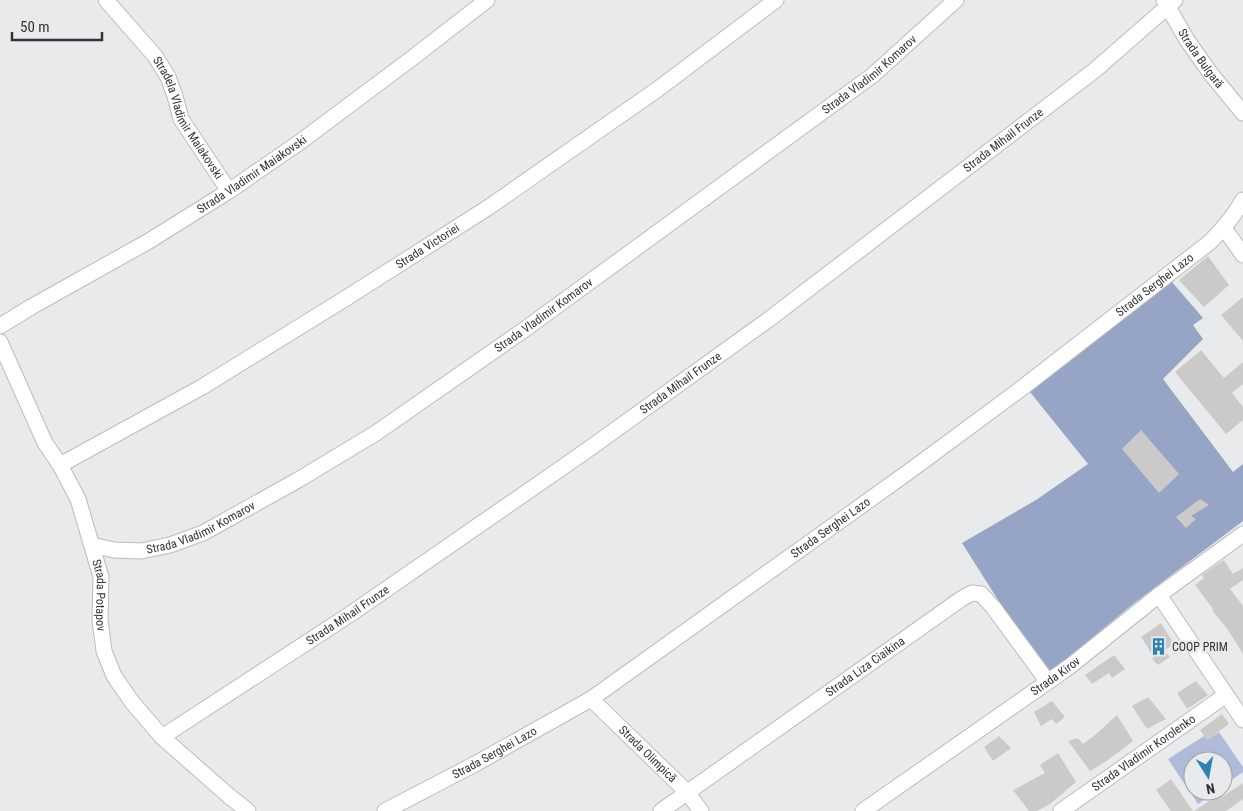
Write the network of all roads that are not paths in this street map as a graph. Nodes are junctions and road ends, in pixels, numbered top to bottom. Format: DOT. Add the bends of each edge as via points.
graph roads {
  1 [pos="106,0"];
  2 [pos="487,0"];
  3 [pos="776,0"];
  4 [pos="956,0"];
  5 [pos="1169,2"];
  6 [pos="1243,113"];
  7 [pos="230,191"];
  8 [pos="1243,200"];
  9 [pos="1224,228"];
  10 [pos="1243,255"];
  11 [pos="0,326"];
  12 [pos="0,342"];
  13 [pos="60,465"];
  14 [pos="1243,534"];
  15 [pos="92,545"];
  16 [pos="1159,595"];
  17 [pos="1048,682"];
  18 [pos="1226,695"];
  19 [pos="591,699"];
  20 [pos="1243,720"];
  21 [pos="162,737"];
  22 [pos="686,792"];
  23 [pos="248,811"];
  24 [pos="385,811"];
  25 [pos="661,811"];
  26 [pos="701,811"];
  27 [pos="863,811"];
  28 [pos="1061,811"];
  1 -- 7 [label="street, Stradela Vladimir Maiakovski" via="155,56 168,77 181,119"];
  2 -- 7 [label="street, Strada Vladimir Maiakovski"];
  3 -- 13 [label="street, Strada Victoriei" via="658,89 489,207 202,387"];
  4 -- 15 [label="street, Strada Vladimir Komarov" via="872,75 528,327 376,433 203,533 141,551"];
  5 -- 6 [label="street, Strada Bulgară" via="1192,47"];
  5 -- 21 [label="street, Strada Mihail Frunze" via="1095,70 768,320 352,613"];
  7 -- 11 [label="street, Strada Vladimir Maiakovski"];
  8 -- 9 [label="street, Strada Serghei Lazo"];
  9 -- 10 [label="street"];
  9 -- 19 [label="street, Strada Serghei Lazo" via="1018,391"];
  12 -- 13 [label="street, Strada Potapov" via="45,443"];
  13 -- 15 [label="street, Strada Potapov" via="78,500"];
  14 -- 16 [label="street, Strada Kirov"];
  15 -- 21 [label="street, Strada Potapov" via="101,577 100,620 104,651 118,682"];
  16 -- 17 [label="street, Strada Kirov"];
  16 -- 18 [label="street"];
  17 -- 22 [label="street, Strada Liza Ciaikina" via="994,607 981,594 972,593"];
  17 -- 27 [label="street, Strada Kirov"];
  18 -- 20 [label="street"];
  18 -- 28 [label="street, Strada Vladimir Korolenko"];
  19 -- 22 [label="street, Strada Olimpică"];
  19 -- 24 [label="street, Strada Serghei Lazo"];
  21 -- 23 [label="street, Strada Potapov"];
  22 -- 25 [label="street, Strada Liza Ciaikina"];
  22 -- 26 [label="street, Strada Olimpică"];
}
